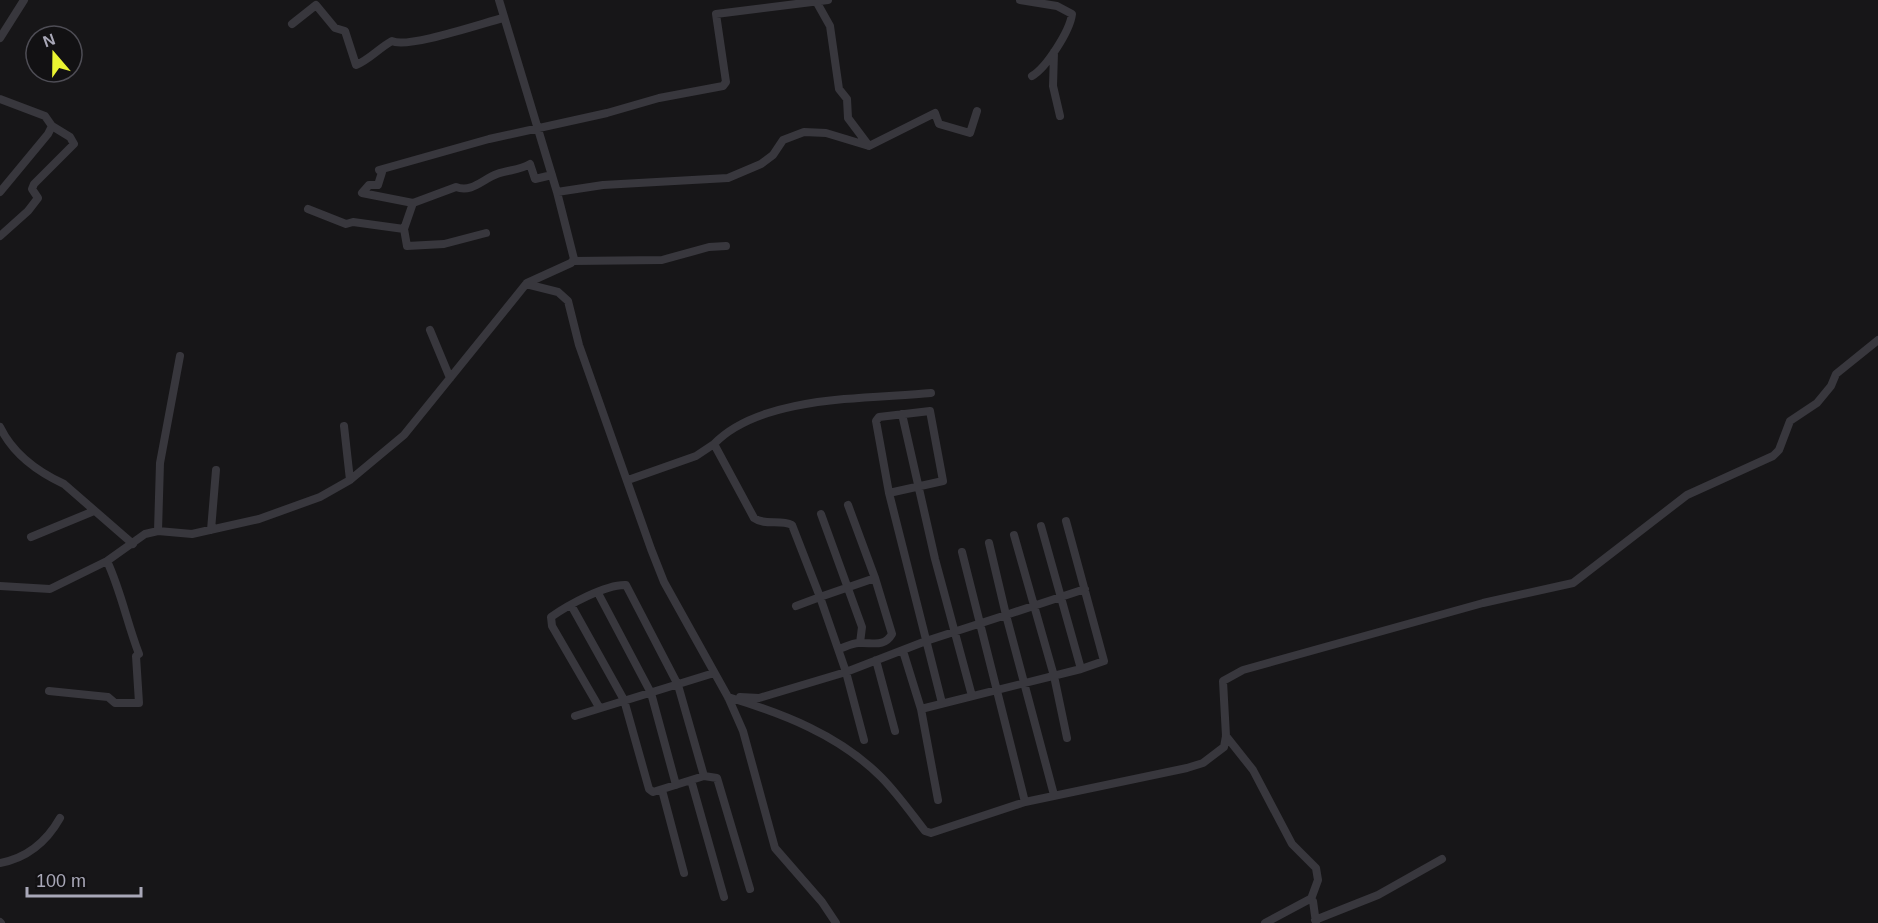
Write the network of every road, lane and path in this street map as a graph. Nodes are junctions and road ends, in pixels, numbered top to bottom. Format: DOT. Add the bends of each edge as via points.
graph roads {
  1 [pos="24,0"];
  2 [pos="499,0"];
  3 [pos="807,0"];
  4 [pos="816,0"];
  5 [pos="828,0"];
  6 [pos="1020,0"];
  7 [pos="503,18"];
  8 [pos="292,24"];
  9 [pos="0,38"];
  10 [pos="1054,52"];
  11 [pos="1032,76"];
  12 [pos="0,99"];
  13 [pos="977,111"];
  14 [pos="1060,116"];
  15 [pos="52,126"];
  16 [pos="538,128"];
  17 [pos="869,146"];
  18 [pos="552,175"];
  19 [pos="0,192"];
  20 [pos="557,192"];
  21 [pos="413,202"];
  22 [pos="308,209"];
  23 [pos="404,229"];
  24 [pos="486,233"];
  25 [pos="0,236"];
  26 [pos="726,246"];
  27 [pos="573,261"];
  28 [pos="526,284"];
  29 [pos="430,330"];
  30 [pos="1878,340"];
  31 [pos="180,356"];
  32 [pos="450,378"];
  33 [pos="931,393"];
  34 [pos="902,414"];
  35 [pos="344,426"];
  36 [pos="0,427"];
  37 [pos="714,444"];
  38 [pos="216,470"];
  39 [pos="350,480"];
  40 [pos="628,480"];
  41 [pos="917,488"];
  42 [pos="889,493"];
  43 [pos="848,506"];
  44 [pos="94,512"];
  45 [pos="821,514"];
  46 [pos="1066,521"];
  47 [pos="1041,526"];
  48 [pos="211,530"];
  49 [pos="158,531"];
  50 [pos="1014,535"];
  51 [pos="32,537"];
  52 [pos="989,543"];
  53 [pos="133,544"];
  54 [pos="962,552"];
  55 [pos="107,561"];
  56 [pos="875,578"];
  57 [pos="0,586"];
  58 [pos="849,587"];
  59 [pos="1085,589"];
  60 [pos="598,593"];
  61 [pos="1061,596"];
  62 [pos="820,597"];
  63 [pos="571,605"];
  64 [pos="1033,605"];
  65 [pos="796,606"];
  66 [pos="1006,615"];
  67 [pos="981,624"];
  68 [pos="953,632"];
  69 [pos="926,641"];
  70 [pos="860,643"];
  71 [pos="839,650"];
  72 [pos="903,651"];
  73 [pos="876,660"];
  74 [pos="1080,669"];
  75 [pos="846,672"];
  76 [pos="714,673"];
  77 [pos="1054,676"];
  78 [pos="1024,683"];
  79 [pos="678,685"];
  80 [pos="998,689"];
  81 [pos="49,691"];
  82 [pos="651,693"];
  83 [pos="972,696"];
  84 [pos="728,697"];
  85 [pos="624,700"];
  86 [pos="942,703"];
  87 [pos="599,707"];
  88 [pos="921,709"];
  89 [pos="575,716"];
  90 [pos="895,731"];
  91 [pos="1226,736"];
  92 [pos="1067,738"];
  93 [pos="864,740"];
  94 [pos="704,776"];
  95 [pos="691,780"];
  96 [pos="676,785"];
  97 [pos="662,790"];
  98 [pos="1054,795"];
  99 [pos="938,800"];
  100 [pos="1025,802"];
  101 [pos="60,819"];
  102 [pos="1442,859"];
  103 [pos="0,863"];
  104 [pos="684,873"];
  105 [pos="750,889"];
  106 [pos="723,897"];
  107 [pos="1311,899"];
  108 [pos="1269,922"];
  109 [pos="1316,922"];
  110 [pos="836,923"];
  1 -- 9 [label="street"];
  2 -- 7 [label="street"];
  3 -- 4 [label="street"];
  3 -- 16 [label="street" via="716,14 726,82 723,86"];
  4 -- 5 [label="street"];
  4 -- 17 [label="street" via="831,26 838,89 847,99 848,118"];
  6 -- 10 [label="street" via="1057,6 1072,14"];
  7 -- 8 [label="street" via="420,40 399,44 392,41 356,65 345,31 335,28 316,5"];
  7 -- 16 [label="street"];
  10 -- 11 [label="street"];
  10 -- 14 [label="street" via="1053,86"];
  12 -- 15 [label="street" via="45,116"];
  13 -- 17 [label="street" via="970,133 939,124 935,113"];
  15 -- 19 [label="street"];
  15 -- 25 [label="street" via="74,144 31,187 38,198 28,212"];
  16 -- 18 [label="street"];
  16 -- 21 [label="street" via="381,170 378,185 369,185 362,194"];
  17 -- 20 [label="street" via="826,133 804,132 783,140 761,164 728,178 603,185"];
  18 -- 20 [label="street"];
  18 -- 21 [label="street" via="535,179 530,164 497,174 473,187 456,187"];
  20 -- 27 [label="street"];
  21 -- 23 [label="street"];
  22 -- 23 [label="street" via="345,224"];
  23 -- 24 [label="street" via="407,246 444,244"];
  26 -- 27 [label="street" via="662,260"];
  27 -- 28 [label="street"];
  28 -- 32 [label="street"];
  28 -- 40 [label="street" via="558,292 568,301 579,345"];
  29 -- 32 [label="street"];
  30 -- 91 [label="street" via="1836,374 1817,403 1790,421 1773,456 1687,495 1578,581 1483,603 1234,673 1223,681"];
  31 -- 49 [label="street" via="160,463"];
  32 -- 39 [label="street" via="404,435"];
  33 -- 37 [label="street" via="779,410 749,421"];
  34 -- 41 [label="street"];
  34 -- 41 [label="street" via="932,414 943,481"];
  34 -- 42 [label="street" via="876,419"];
  35 -- 39 [label="street"];
  36 -- 44 [label="street" via="16,452 52,480 64,484"];
  37 -- 40 [label="street" via="688,459"];
  37 -- 62 [label="street" via="754,518 792,525"];
  38 -- 48 [label="street"];
  39 -- 48 [label="street" via="283,511"];
  40 -- 76 [label="street" via="664,582"];
  41 -- 42 [label="street"];
  41 -- 68 [label="street"];
  42 -- 69 [label="street"];
  43 -- 56 [label="street"];
  44 -- 51 [label="street"];
  44 -- 53 [label="street"];
  45 -- 58 [label="street"];
  46 -- 59 [label="street"];
  47 -- 61 [label="street"];
  48 -- 49 [label="street" via="192,534"];
  49 -- 53 [label="street" via="145,534"];
  50 -- 64 [label="street"];
  52 -- 66 [label="street"];
  53 -- 55 [label="street"];
  54 -- 67 [label="street"];
  55 -- 57 [label="street" via="50,589"];
  55 -- 81 [label="street" via="120,589 139,654 139,703 115,703 108,697"];
  56 -- 58 [label="street"];
  56 -- 70 [label="street" via="892,634 876,644"];
  58 -- 62 [label="street"];
  58 -- 70 [label="street" via="862,627"];
  59 -- 61 [label="street"];
  59 -- 74 [label="street" via="1104,657 1102,663"];
  60 -- 63 [label="street"];
  60 -- 79 [label="street" via="622,584 628,587"];
  60 -- 82 [label="street"];
  61 -- 64 [label="street"];
  61 -- 74 [label="street"];
  62 -- 65 [label="street"];
  62 -- 71 [label="street"];
  63 -- 85 [label="street"];
  63 -- 87 [label="street" via="551,617 551,621"];
  64 -- 66 [label="street"];
  64 -- 77 [label="street"];
  66 -- 67 [label="street"];
  66 -- 78 [label="street"];
  67 -- 68 [label="street"];
  67 -- 80 [label="street"];
  68 -- 69 [label="street"];
  68 -- 83 [label="street"];
  69 -- 72 [label="street"];
  69 -- 86 [label="street"];
  70 -- 71 [label="street"];
  71 -- 75 [label="street"];
  72 -- 73 [label="street"];
  72 -- 88 [label="street"];
  73 -- 75 [label="street"];
  73 -- 90 [label="street"];
  74 -- 77 [label="street"];
  75 -- 84 [label="street" via="759,698"];
  75 -- 93 [label="street"];
  76 -- 79 [label="street"];
  76 -- 84 [label="street"];
  77 -- 78 [label="street"];
  77 -- 92 [label="street"];
  78 -- 80 [label="street"];
  78 -- 98 [label="street"];
  79 -- 82 [label="street"];
  79 -- 94 [label="street"];
  80 -- 83 [label="street"];
  80 -- 100 [label="street"];
  82 -- 85 [label="street"];
  82 -- 96 [label="street"];
  83 -- 86 [label="street"];
  84 -- 100 [label="street" via="774,711 836,741 882,778 925,831 931,833"];
  84 -- 110 [label="street" via="743,731 775,848"];
  85 -- 87 [label="street"];
  85 -- 97 [label="street" via="649,789"];
  86 -- 88 [label="street"];
  87 -- 89 [label="street"];
  88 -- 99 [label="street"];
  91 -- 98 [label="street" via="1218,754 1195,765"];
  91 -- 107 [label="street" via="1253,770 1292,844 1314,864 1318,877"];
  94 -- 95 [label="street"];
  94 -- 105 [label="street" via="717,778"];
  95 -- 96 [label="street"];
  95 -- 106 [label="street"];
  96 -- 97 [label="street"];
  97 -- 104 [label="street"];
  98 -- 100 [label="street"];
  101 -- 103 [label="street" via="44,841 23,855"];
  102 -- 109 [label="street" via="1378,895"];
  107 -- 108 [label="street"];
  107 -- 109 [label="street"];
}
